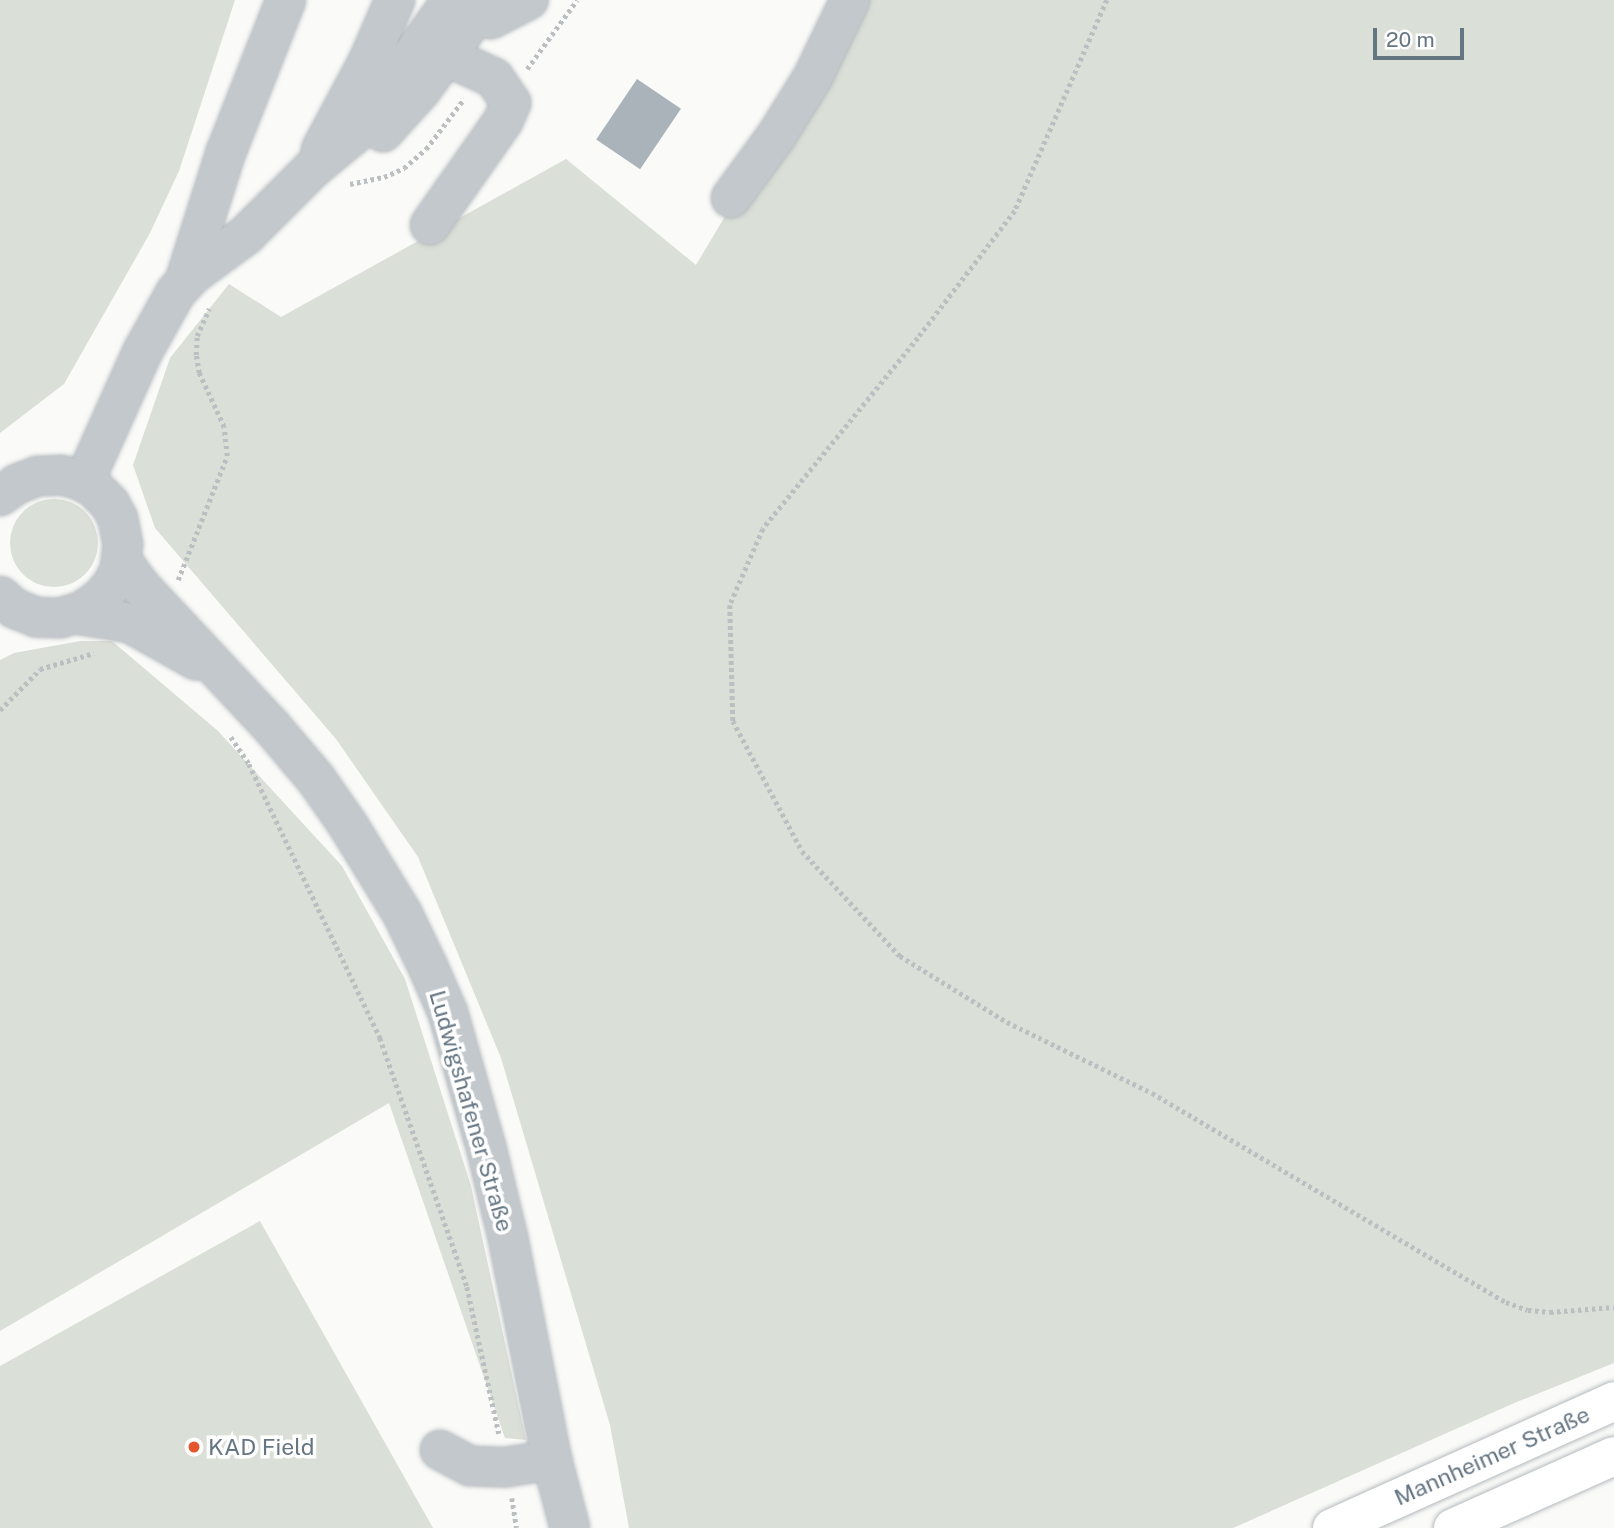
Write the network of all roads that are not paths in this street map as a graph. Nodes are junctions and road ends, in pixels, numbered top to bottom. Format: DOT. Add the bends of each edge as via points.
graph roads {
  1 [pos="286,0"];
  2 [pos="395,0"];
  3 [pos="452,0"];
  4 [pos="528,0"];
  5 [pos="850,0"];
  6 [pos="494,6"];
  7 [pos="460,62"];
  8 [pos="421,90"];
  9 [pos="313,168"];
  10 [pos="731,198"];
  11 [pos="430,225"];
  12 [pos="185,281"];
  13 [pos="84,482"];
  14 [pos="8,485"];
  15 [pos="122,561"];
  16 [pos="3,604"];
  17 [pos="75,614"];
  18 [pos="219,673"];
  19 [pos="1614,1401"];
  20 [pos="440,1450"];
  21 [pos="1614,1456"];
  22 [pos="552,1461"];
  23 [pos="570,1528"];
  24 [pos="1332,1528"];
  25 [pos="1453,1528"];
  1 -- 12 [label="street" via="226,152"];
  2 -- 9 [label="street"];
  3 -- 9 [label="street" via="358,131"];
  4 -- 6 [label="street"];
  5 -- 10 [label="street" via="813,77"];
  6 -- 7 [label="street"];
  6 -- 8 [label="street"];
  7 -- 8 [label="street" via="445,83"];
  7 -- 11 [label="street" via="494,78 511,103"];
  8 -- 9 [label="street" via="375,138"];
  9 -- 12 [label="street" via="246,235"];
  12 -- 13 [label="street" via="143,351"];
  13 -- 14 [label="street" via="54,474"];
  13 -- 15 [label="street" via="104,498 118,519"];
  15 -- 17 [label="street" via="102,597"];
  15 -- 18 [label="street, Ludwigshafener Straße"];
  16 -- 17 [label="street, Ludwigshafener Straße" via="44,618"];
  17 -- 18 [label="street, Ludwigshafener Straße" via="130,623"];
  18 -- 22 [label="street, Ludwigshafener Straße" via="280,737 348,825 402,913 448,1013 508,1238"];
  19 -- 24 [label="main road, Mannheimer Straße"];
  20 -- 22 [label="street" via="471,1466"];
  21 -- 25 [label="main road"];
  22 -- 23 [label="street, Ludwigshafener Straße"];
}
